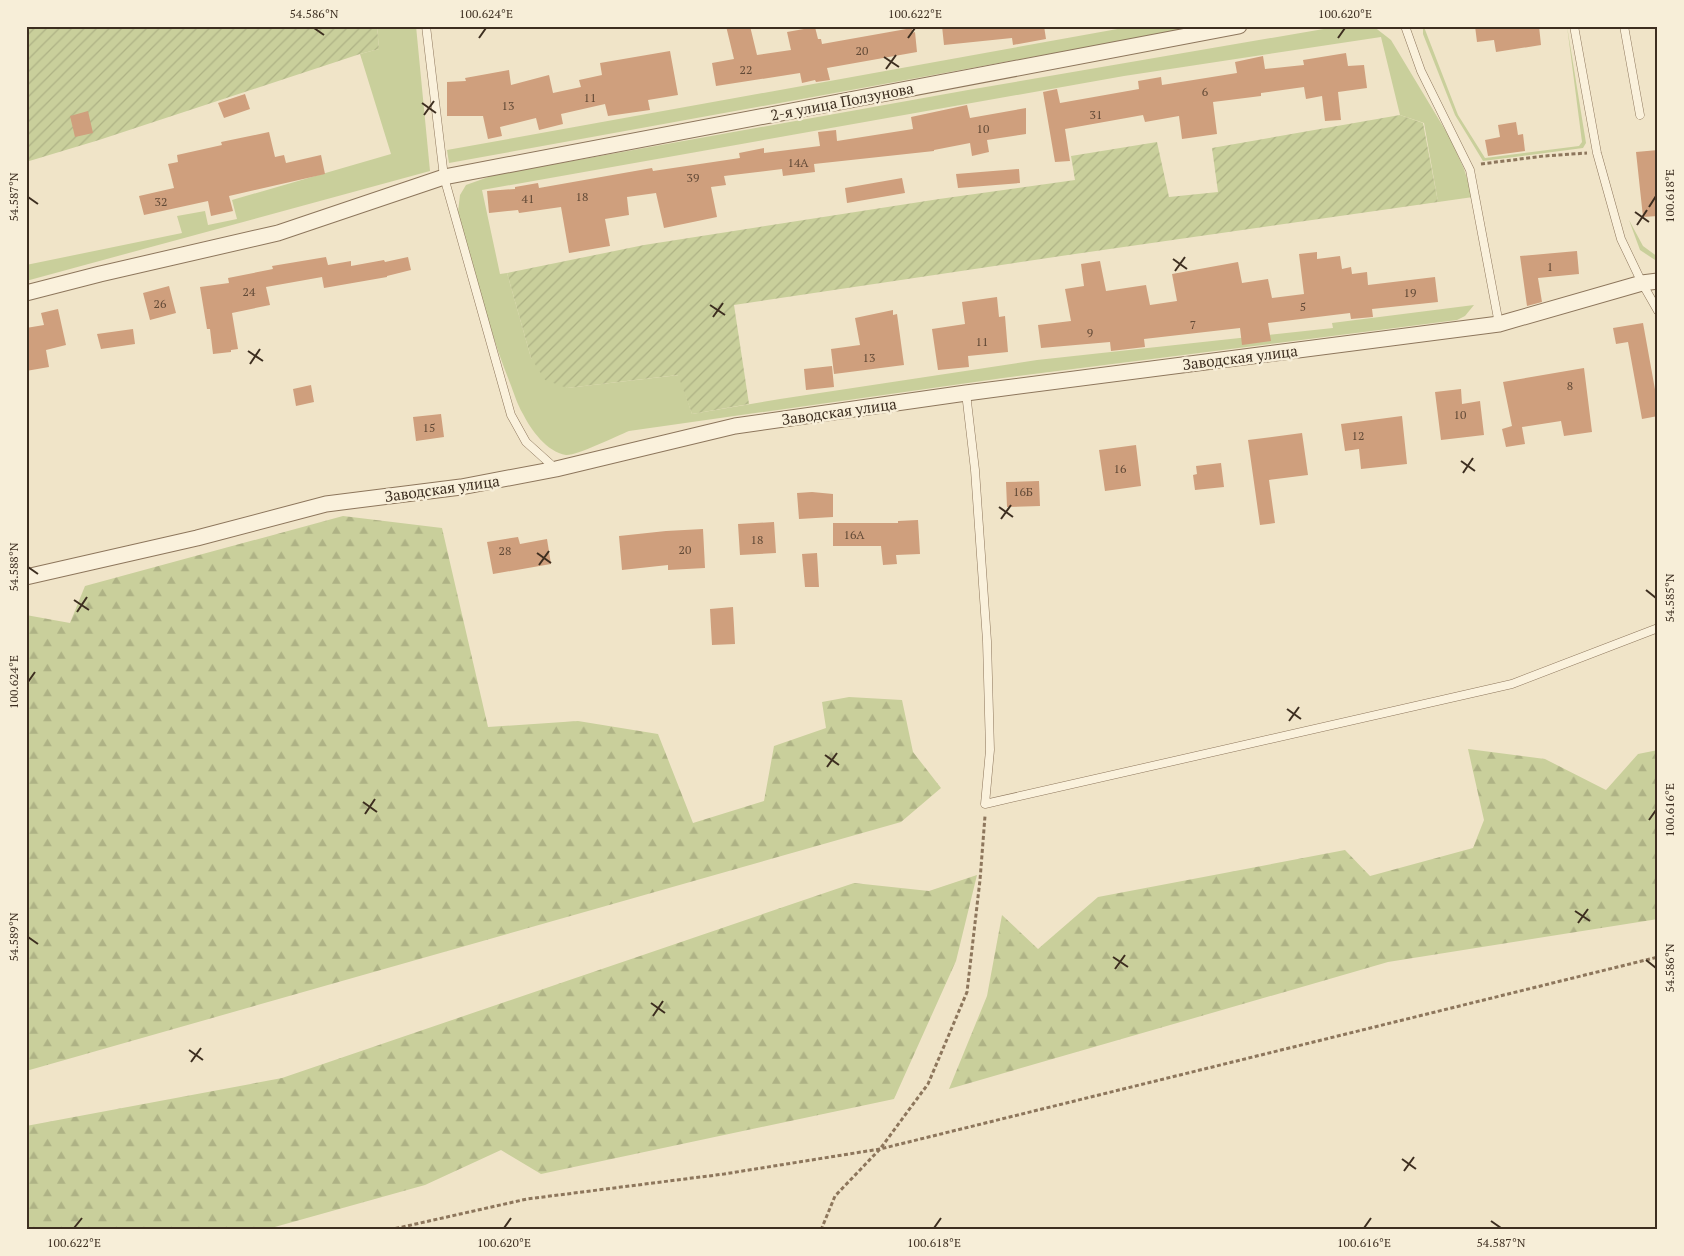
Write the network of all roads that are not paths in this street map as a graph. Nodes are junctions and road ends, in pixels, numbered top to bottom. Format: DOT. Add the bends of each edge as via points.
graph roads {
  1 [pos="426,26"];
  2 [pos="1239,26"];
  3 [pos="1405,26"];
  4 [pos="1574,26"];
  5 [pos="1624,26"];
  6 [pos="1640,115"];
  7 [pos="444,177"];
  8 [pos="1658,281"];
  9 [pos="1642,283"];
  10 [pos="26,293"];
  11 [pos="1658,311"];
  12 [pos="1499,324"];
  13 [pos="966,393"];
  14 [pos="556,469"];
  15 [pos="26,577"];
  16 [pos="1658,628"];
  1 -- 7 [label="lane"];
  2 -- 7 [label="street, 2-я улица Ползунова"];
  3 -- 12 [label="lane" via="1421,71 1468,166"];
  4 -- 9 [label="lane" via="1597,153 1621,239"];
  5 -- 6 [label="lane"];
  7 -- 10 [label="street, 2-я улица Ползунова" via="278,233"];
  7 -- 14 [label="lane" via="511,416 526,442"];
  8 -- 9 [label="street, Заводская улица"];
  9 -- 11 [label="lane"];
  9 -- 12 [label="street, Заводская улица"];
  12 -- 13 [label="street, Заводская улица"];
  13 -- 14 [label="street, Заводская улица" via="735,426"];
  13 -- 16 [label="lane" via="987,641 990,750 986,804 1512,684"];
  14 -- 15 [label="street, Заводская улица" via="461,487 326,504 197,538"];
}
